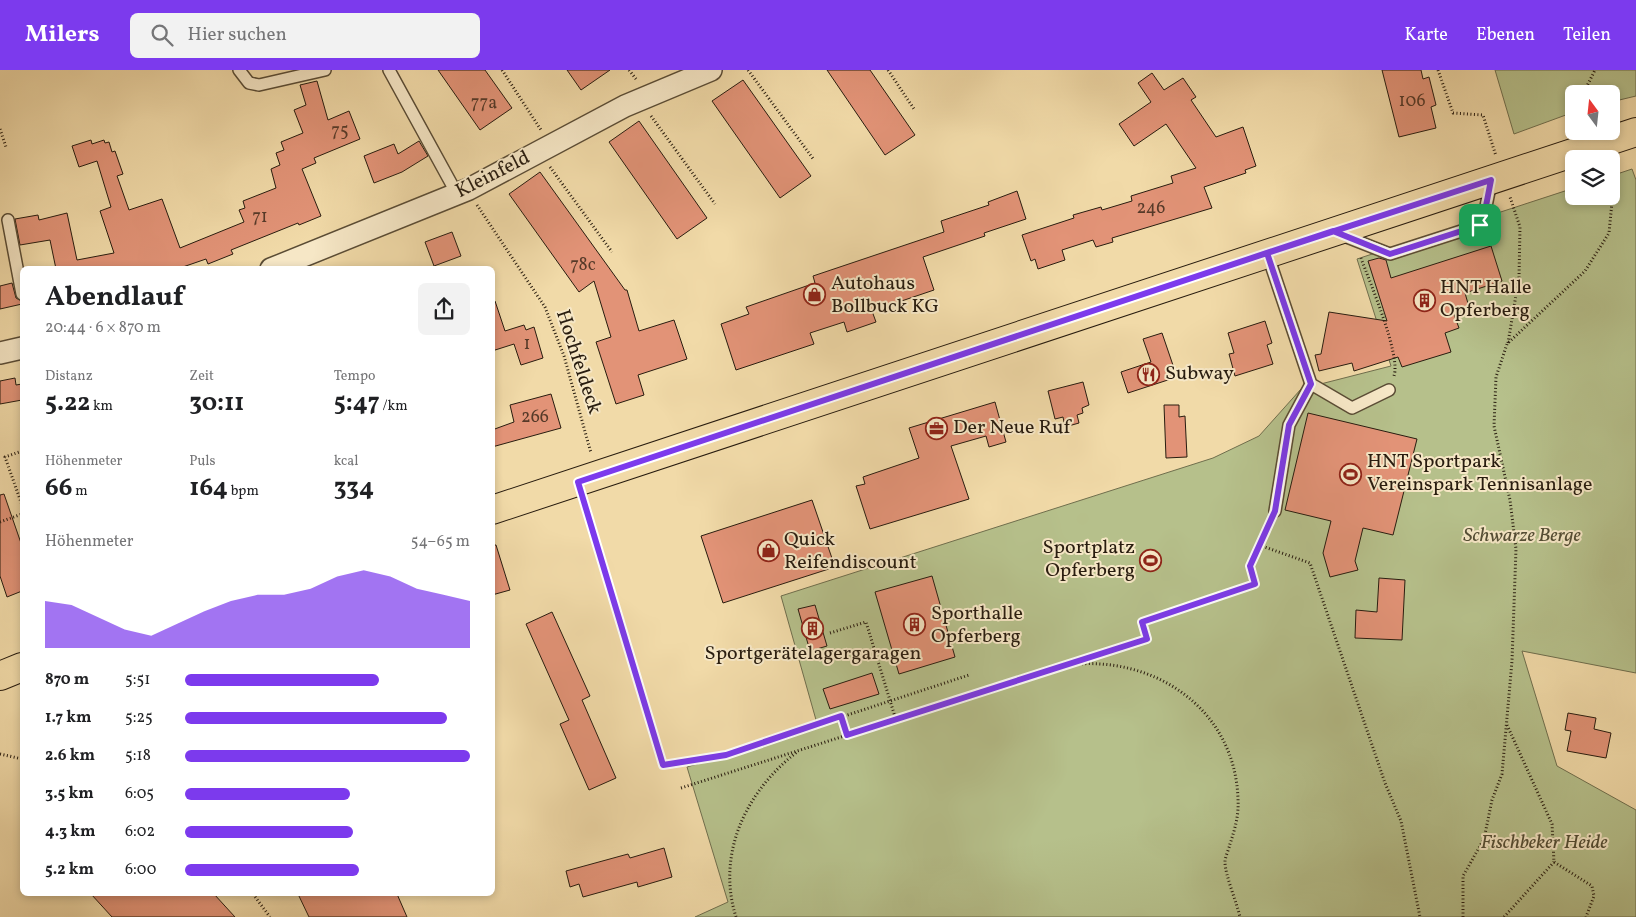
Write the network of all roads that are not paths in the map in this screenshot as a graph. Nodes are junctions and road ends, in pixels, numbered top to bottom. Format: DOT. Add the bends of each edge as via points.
graph roads {
  1 [pos="239,70"];
  2 [pos="325,70"];
  3 [pos="389,70"];
  4 [pos="711,70"];
  5 [pos="1635,134"];
  6 [pos="1497,178"];
  7 [pos="463,191"];
  8 [pos="8,220"];
  9 [pos="1333,231"];
  10 [pos="1267,253"];
  11 [pos="278,266"];
  12 [pos="20,283"];
  13 [pos="20,348"];
  14 [pos="0,352"];
  15 [pos="1311,384"];
  16 [pos="1389,390"];
  17 [pos="495,509"];
  18 [pos="1275,511"];
  19 [pos="20,668"];
  20 [pos="0,676"];
  1 -- 2 [label="lane" via="249,83 259,85"];
  3 -- 7 [label="lane"];
  4 -- 7 [label="street, Kleinfeld" via="640,100"];
  5 -- 6 [label="main road"];
  6 -- 9 [label="main road"];
  6 -- 9 [label="lane" via="1480,225 1390,254"];
  7 -- 11 [label="street, Kleinfeld"];
  8 -- 12 [label="lane"];
  9 -- 10 [label="main road"];
  10 -- 15 [label="lane"];
  10 -- 17 [label="main road"];
  13 -- 14 [label="street"];
  15 -- 16 [label="lane" via="1352,408"];
  15 -- 18 [label="lane" via="1289,425"];
  19 -- 20 [label="main road"];
}
